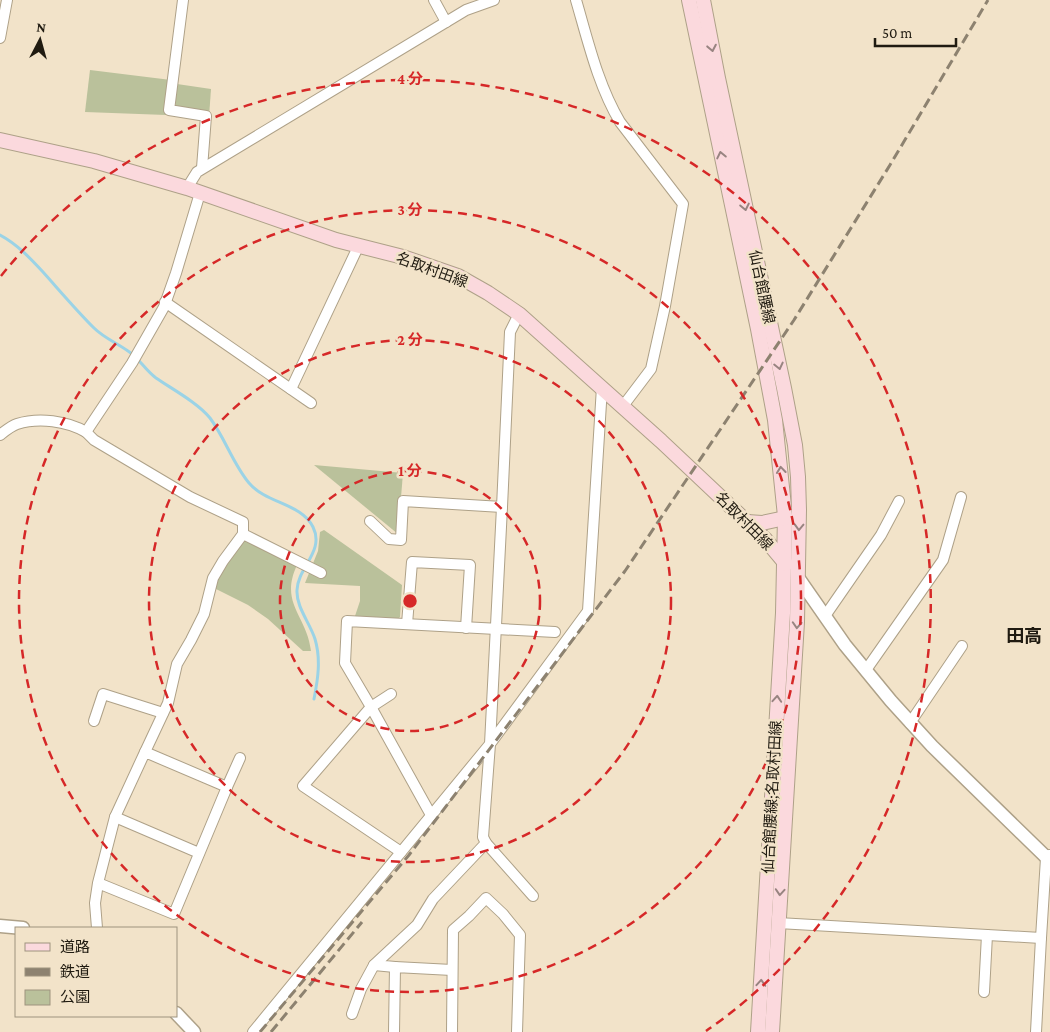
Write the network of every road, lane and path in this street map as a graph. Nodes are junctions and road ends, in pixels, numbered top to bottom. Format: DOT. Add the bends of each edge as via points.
graph roads {
  1 [pos="7,0"];
  2 [pos="183,0"];
  3 [pos="434,0"];
  4 [pos="494,0"];
  5 [pos="576,0"];
  6 [pos="689,0"];
  7 [pos="703,0"];
  8 [pos="446,22"];
  9 [pos="0,38"];
  10 [pos="0,140"];
  11 [pos="202,168"];
  12 [pos="193,190"];
  13 [pos="358,247"];
  14 [pos="166,302"];
  15 [pos="519,314"];
  16 [pos="602,387"];
  17 [pos="291,389"];
  18 [pos="311,403"];
  19 [pos="623,406"];
  20 [pos="86,432"];
  21 [pos="0,435"];
  22 [pos="961,497"];
  23 [pos="899,501"];
  24 [pos="502,507"];
  25 [pos="785,518"];
  26 [pos="370,521"];
  27 [pos="747,522"];
  28 [pos="243,534"];
  29 [pos="784,562"];
  30 [pos="321,573"];
  31 [pos="797,576"];
  32 [pos="825,616"];
  33 [pos="407,624"];
  34 [pos="466,628"];
  35 [pos="496,630"];
  36 [pos="555,632"];
  37 [pos="962,646"];
  38 [pos="866,670"];
  39 [pos="391,694"];
  40 [pos="372,707"];
  41 [pos="163,713"];
  42 [pos="94,721"];
  43 [pos="910,723"];
  44 [pos="490,744"];
  45 [pos="146,752"];
  46 [pos="240,758"];
  47 [pos="227,787"];
  48 [pos="431,816"];
  49 [pos="115,817"];
  50 [pos="486,843"];
  51 [pos="401,852"];
  52 [pos="199,853"];
  53 [pos="1049,858"];
  54 [pos="98,883"];
  55 [pos="533,896"];
  56 [pos="778,923"];
  57 [pos="0,926"];
  58 [pos="15,927"];
  59 [pos="97,927"];
  60 [pos="1044,933"];
  61 [pos="986,935"];
  62 [pos="374,965"];
  63 [pos="395,967"];
  64 [pos="452,970"];
  65 [pos="984,992"];
  66 [pos="352,1014"];
  67 [pos="178,1015"];
  68 [pos="194,1032"];
  69 [pos="253,1032"];
  70 [pos="394,1032"];
  71 [pos="452,1032"];
  72 [pos="517,1032"];
  73 [pos="758,1032"];
  74 [pos="772,1032"];
  75 [pos="1036,1032"];
  1 -- 9 [label="street"];
  2 -- 11 [label="street" via="169,110 206,116"];
  3 -- 8 [label="street"];
  4 -- 8 [label="street" via="466,10"];
  5 -- 19 [label="street" via="612,109 683,204 651,369"];
  25 -- 6 [label="main road, 仙台館腰線, one-way" via="775,420"];
  7 -- 31 [label="main road, 仙台館腰線, one-way" via="794,445 799,510"];
  8 -- 11 [label="street"];
  10 -- 12 [label="main road, 名取村田線" via="94,161"];
  11 -- 12 [label="street" via="197,172"];
  12 -- 13 [label="main road, 名取村田線"];
  12 -- 14 [label="street" via="176,272"];
  13 -- 15 [label="main road, 名取村田線" via="403,257 458,276"];
  13 -- 17 [label="street"];
  14 -- 17 [label="street"];
  14 -- 20 [label="street" via="132,363"];
  15 -- 16 [label="main road, 名取村田線"];
  15 -- 24 [label="street" via="510,332"];
  16 -- 19 [label="main road, 名取村田線"];
  16 -- 44 [label="street" via="588,611"];
  17 -- 18 [label="street"];
  19 -- 27 [label="main road, 名取村田線"];
  20 -- 21 [label="street" via="58,422 32,422 16,425"];
  20 -- 28 [label="street" via="94,440 190,497 243,522"];
  22 -- 38 [label="street" via="943,560"];
  23 -- 32 [label="street" via="881,535"];
  24 -- 26 [label="street" via="403,501 401,540 389,539"];
  24 -- 35 [label="street"];
  25 -- 27 [label="main road" via="762,523"];
  25 -- 29 [label="main road, 仙台館腰線"];
  27 -- 29 [label="main road, 名取村田線"];
  28 -- 30 [label="street"];
  28 -- 41 [label="street" via="213,578 204,614 177,664"];
  29 -- 31 [label="main road, 名取村田線"];
  73 -- 29 [label="main road, 仙台館腰線;名取村田線, one-way"];
  31 -- 32 [label="street"];
  31 -- 56 [label="main road, 仙台館腰線;名取村田線, one-way"];
  32 -- 38 [label="street"];
  33 -- 34 [label="street"];
  33 -- 34 [label="street" via="412,562 470,565"];
  33 -- 40 [label="street" via="347,621 345,663"];
  34 -- 35 [label="street"];
  35 -- 36 [label="street"];
  35 -- 44 [label="street"];
  37 -- 43 [label="street"];
  38 -- 43 [label="street"];
  39 -- 40 [label="street"];
  40 -- 48 [label="street"];
  40 -- 51 [label="street" via="302,786"];
  41 -- 42 [label="street" via="103,694"];
  41 -- 45 [label="street"];
  43 -- 53 [label="street"];
  44 -- 48 [label="street"];
  44 -- 50 [label="street" via="483,837"];
  45 -- 47 [label="street"];
  45 -- 49 [label="street"];
  46 -- 47 [label="street"];
  47 -- 52 [label="street"];
  48 -- 51 [label="street"];
  49 -- 52 [label="street"];
  49 -- 54 [label="street"];
  50 -- 55 [label="street"];
  50 -- 62 [label="street" via="434,899 417,925"];
  51 -- 69 [label="street"];
  52 -- 54 [label="street" via="174,914"];
  53 -- 60 [label="street"];
  54 -- 59 [label="street" via="95,903"];
  56 -- 61 [label="street"];
  56 -- 74 [label="main road, 仙台館腰線;名取村田線"];
  57 -- 58 [label="street"];
  60 -- 61 [label="street"];
  60 -- 75 [label="street"];
  61 -- 65 [label="street"];
  62 -- 63 [label="street"];
  62 -- 66 [label="street"];
  63 -- 64 [label="street"];
  63 -- 70 [label="street"];
  64 -- 71 [label="street"];
  64 -- 72 [label="street" via="454,930 486,898 520,935"];
  67 -- 68 [label="street"];
}
